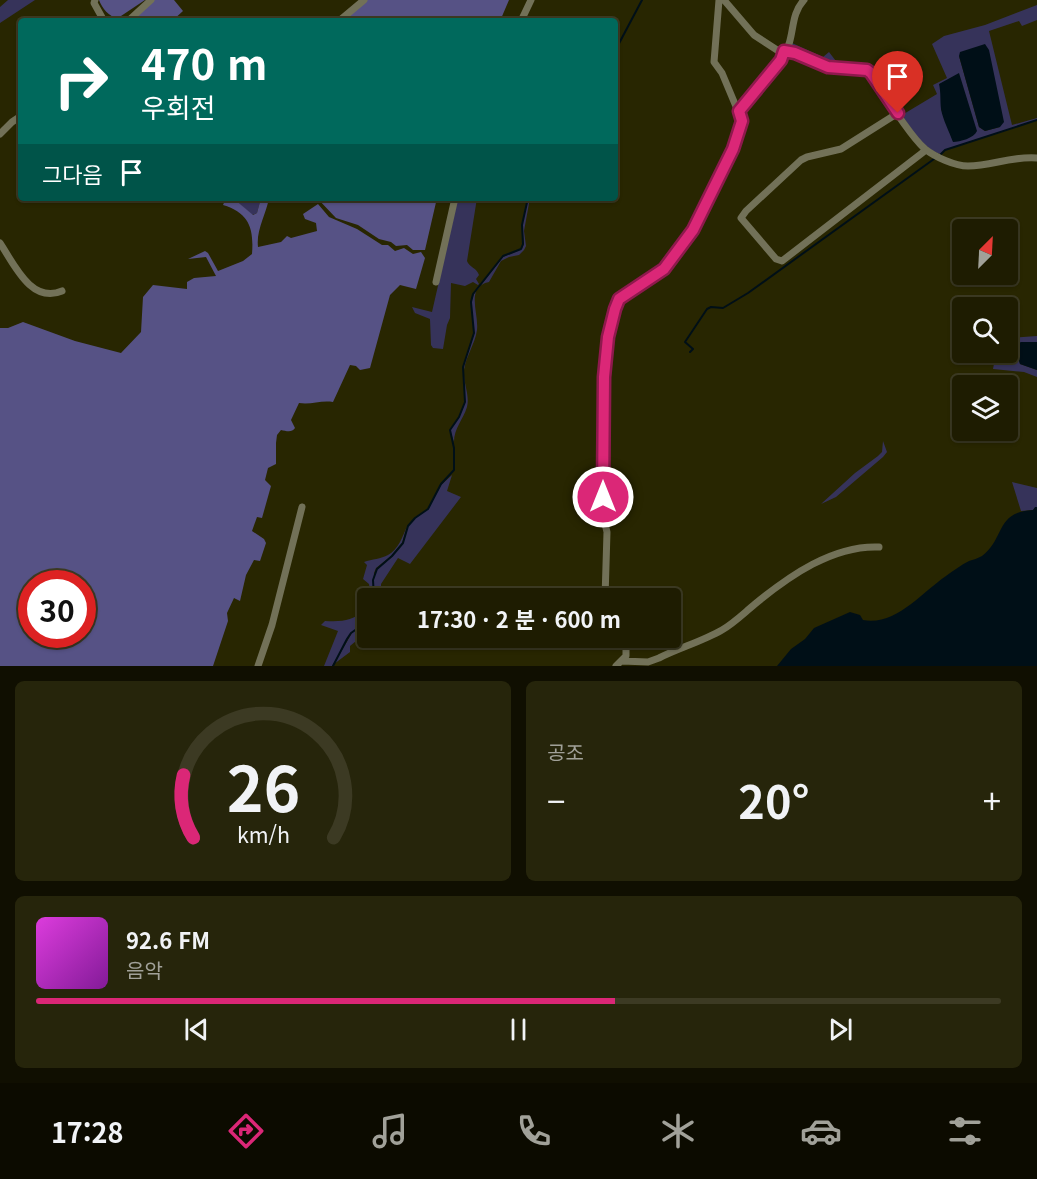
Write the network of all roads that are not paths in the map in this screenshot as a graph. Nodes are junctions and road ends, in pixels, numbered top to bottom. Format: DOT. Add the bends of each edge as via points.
graph roads {
  1 [pos="95,0"];
  2 [pos="151,0"];
  3 [pos="364,0"];
  4 [pos="531,0"];
  5 [pos="719,0"];
  6 [pos="724,0"];
  7 [pos="804,0"];
  8 [pos="102,18"];
  9 [pos="131,18"];
  10 [pos="343,18"];
  11 [pos="522,18"];
  12 [pos="784,51"];
  13 [pos="739,111"];
  14 [pos="898,113"];
  15 [pos="18,118"];
  16 [pos="0,134"];
  17 [pos="926,150"];
  18 [pos="1037,158"];
  19 [pos="454,201"];
  20 [pos="0,243"];
  21 [pos="436,282"];
  22 [pos="62,291"];
  23 [pos="302,507"];
  24 [pos="879,547"];
  25 [pos="605,588"];
  26 [pos="625,648"];
  27 [pos="619,664"];
  28 [pos="258,666"];
  1 -- 8 [label="street"];
  2 -- 9 [label="street"];
  3 -- 10 [label="street"];
  4 -- 11 [label="street"];
  5 -- 13 [label="street" via="714,62"];
  6 -- 12 [label="street" via="754,35"];
  7 -- 12 [label="street" via="796,12"];
  12 -- 13 [label="street"];
  12 -- 14 [label="street" via="828,67 867,70"];
  13 -- 25 [label="street" via="742,121 733,149 693,230 664,269 619,299 613,315 604,377"];
  14 -- 17 [label="street"];
  14 -- 17 [label="street" via="841,150 801,160 746,211 743,222 782,261"];
  15 -- 16 [label="street"];
  17 -- 18 [label="street" via="965,166"];
  19 -- 21 [label="street"];
  20 -- 22 [label="street" via="37,291 49,295"];
  23 -- 28 [label="street"];
  24 -- 27 [label="street" via="840,553 803,570 721,631 648,662"];
  26 -- 27 [label="street" via="626,656"];
}
